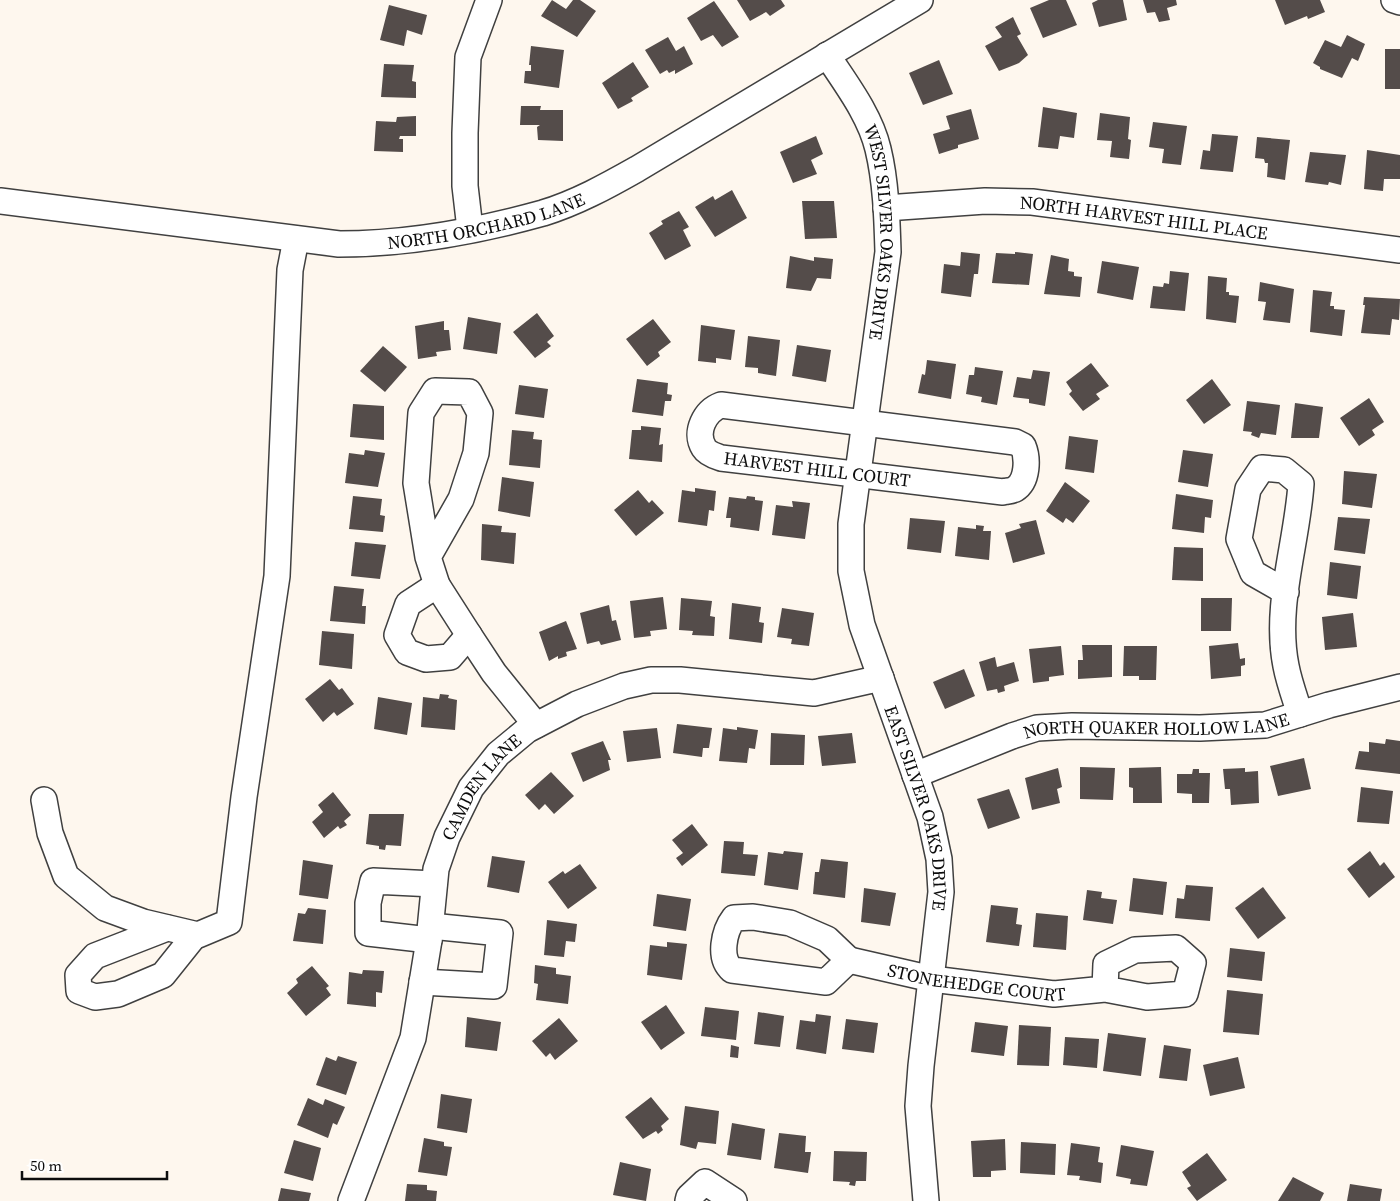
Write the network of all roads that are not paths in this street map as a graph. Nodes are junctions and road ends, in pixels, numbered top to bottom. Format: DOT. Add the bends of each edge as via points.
graph roads {
  1 [pos="489,0"];
  2 [pos="920,0"];
  3 [pos="1394,0"];
  4 [pos="1400,2"];
  5 [pos="827,55"];
  6 [pos="0,201"];
  7 [pos="886,208"];
  8 [pos="470,229"];
  9 [pos="296,238"];
  10 [pos="1400,250"];
  11 [pos="864,422"];
  12 [pos="857,475"];
  13 [pos="428,558"];
  14 [pos="437,584"];
  15 [pos="1286,592"];
  16 [pos="469,636"];
  17 [pos="881,678"];
  18 [pos="1400,687"];
  19 [pos="1300,714"];
  20 [pos="536,725"];
  21 [pos="915,775"];
  22 [pos="44,800"];
  23 [pos="434,884"];
  24 [pos="168,928"];
  25 [pos="430,933"];
  26 [pos="195,935"];
  27 [pos="849,960"];
  28 [pos="932,979"];
  29 [pos="422,982"];
  30 [pos="1105,988"];
  31 [pos="352,1201"];
  32 [pos="688,1201"];
  33 [pos="734,1201"];
  34 [pos="926,1201"];
  1 -- 8 [label="street" via="468,57 465,186"];
  2 -- 5 [label="street, NORTH ORCHARD LANE"];
  3 -- 4 [label="street"];
  5 -- 7 [label="street, WEST SILVER OAKS DRIVE" via="861,109 878,148"];
  5 -- 8 [label="street, NORTH ORCHARD LANE" via="596,192 544,213"];
  6 -- 9 [label="street, NORTH ORCHARD LANE"];
  7 -- 10 [label="street, NORTH HARVEST HILL PLACE" via="985,201 1032,202"];
  7 -- 11 [label="street, WEST SILVER OAKS DRIVE" via="888,252"];
  8 -- 9 [label="street, NORTH ORCHARD LANE" via="380,244 339,244"];
  9 -- 26 [label="street" via="290,270 277,576 229,922"];
  11 -- 12 [label="street, EAST SILVER OAKS DRIVE"];
  11 -- 12 [label="street, HARVEST HILL COURT" via="721,405 704,416 702,429 704,449 721,458"];
  11 -- 12 [label="street, HARVEST HILL COURT" via="1015,442 1023,446 1026,465 1019,485 1003,492"];
  12 -- 17 [label="street, EAST SILVER OAKS DRIVE" via="851,524 851,571 862,625"];
  13 -- 13 [label="street" via="416,483 421,413 435,391 469,392 480,413 476,452 461,499"];
  13 -- 14 [label="street"];
  14 -- 16 [label="street"];
  14 -- 16 [label="street" via="408,604 397,635 406,652 426,658 450,657"];
  15 -- 15 [label="street" via="1301,484 1284,470 1262,468 1248,489 1239,540 1253,573"];
  15 -- 19 [label="street" via="1286,666"];
  16 -- 20 [label="street"];
  17 -- 20 [label="street, CAMDEN LANE" via="814,693 651,680 624,686 577,704"];
  17 -- 21 [label="street, EAST SILVER OAKS DRIVE"];
  18 -- 19 [label="street, NORTH QUAKER HOLLOW LANE"];
  19 -- 21 [label="street, NORTH QUAKER HOLLOW LANE" via="1265,725 1038,728"];
  20 -- 23 [label="street, CAMDEN LANE" via="498,754 471,788 447,836"];
  21 -- 28 [label="street, EAST SILVER OAKS DRIVE" via="930,817 939,858 941,892"];
  22 -- 24 [label="street" via="50,833 66,876 105,908"];
  23 -- 25 [label="street, CAMDEN LANE"];
  23 -- 25 [label="street" via="373,881 368,903 368,933"];
  24 -- 26 [label="street"];
  24 -- 26 [label="street" via="95,956 78,975 79,991 95,997 118,994 163,975"];
  25 -- 29 [label="street, CAMDEN LANE"];
  25 -- 29 [label="street" via="500,933 494,986"];
  27 -- 28 [label="street, STONEHEDGE COURT"];
  28 -- 30 [label="street, STONEHEDGE COURT" via="1054,994"];
  28 -- 34 [label="street, EAST SILVER OAKS DRIVE" via="918,1106"];
  29 -- 31 [label="street, CAMDEN LANE" via="413,1038"];
  32 -- 33 [label="street" via="705,1182"];
}
